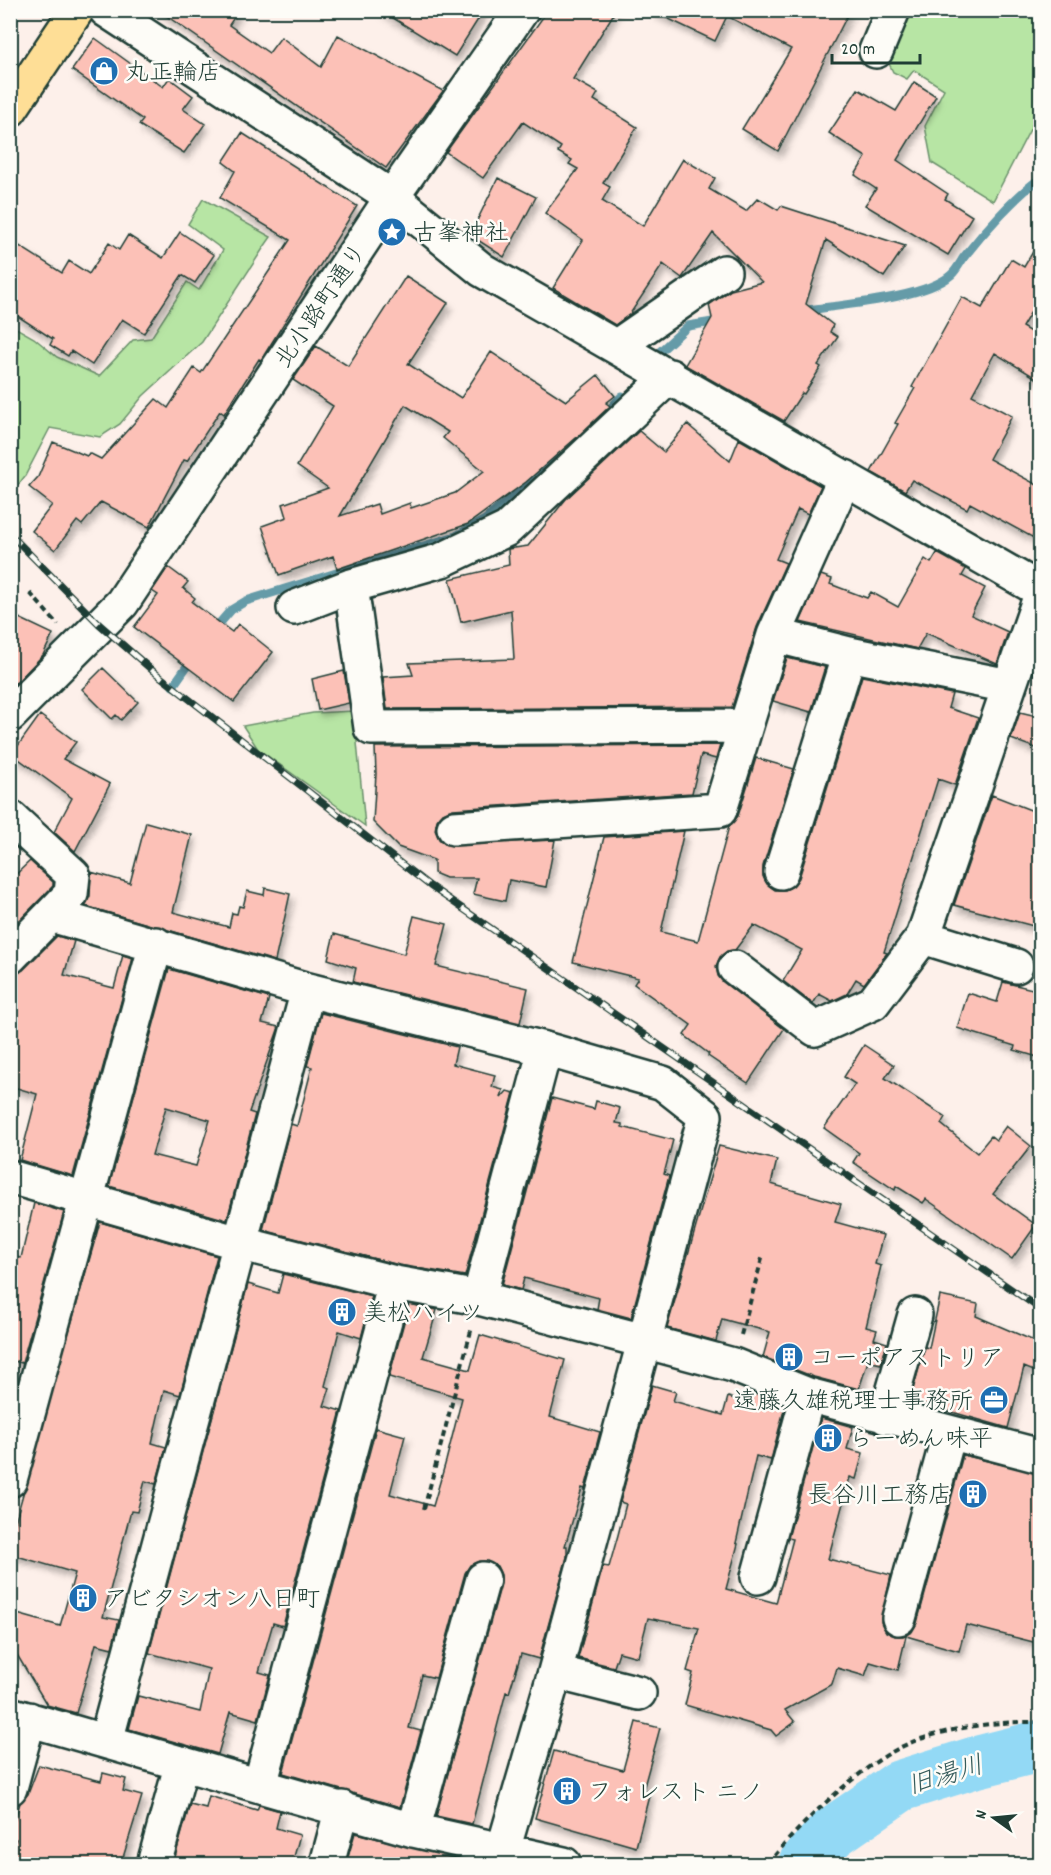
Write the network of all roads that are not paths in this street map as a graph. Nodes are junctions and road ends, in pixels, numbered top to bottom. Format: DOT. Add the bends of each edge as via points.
graph roads {
  1 [pos="77,10"];
  2 [pos="106,10"];
  3 [pos="522,10"];
  4 [pos="893,10"];
  5 [pos="876,51"];
  6 [pos="10,110"];
  7 [pos="392,197"];
  8 [pos="724,272"];
  9 [pos="618,345"];
  10 [pos="670,376"];
  11 [pos="845,477"];
  12 [pos="351,586"];
  13 [pos="1041,590"];
  14 [pos="1041,597"];
  15 [pos="294,608"];
  16 [pos="774,635"];
  17 [pos="849,654"];
  18 [pos="1009,686"];
  19 [pos="10,715"];
  20 [pos="746,726"];
  21 [pos="10,817"];
  22 [pos="454,828"];
  23 [pos="781,872"];
  24 [pos="51,915"];
  25 [pos="923,937"];
  26 [pos="156,944"];
  27 [pos="10,957"];
  28 [pos="1016,966"];
  29 [pos="735,968"];
  30 [pos="308,990"];
  31 [pos="545,1049"];
  32 [pos="10,1177"];
  33 [pos="85,1199"];
  34 [pos="239,1243"];
  35 [pos="395,1282"];
  36 [pos="479,1298"];
  37 [pos="915,1315"];
  38 [pos="644,1341"];
  39 [pos="808,1395"];
  40 [pos="886,1417"];
  41 [pos="949,1434"];
  42 [pos="1041,1456"];
  43 [pos="10,1480"];
  44 [pos="758,1577"];
  45 [pos="483,1579"];
  46 [pos="899,1618"];
  47 [pos="555,1672"];
  48 [pos="639,1693"];
  49 [pos="20,1716"];
  50 [pos="106,1741"];
  51 [pos="182,1763"];
  52 [pos="260,1785"];
  53 [pos="10,1788"];
  54 [pos="342,1808"];
  55 [pos="413,1830"];
  56 [pos="501,1857"];
  57 [pos="153,1864"];
  58 [pos="327,1864"];
  59 [pos="564,1864"];
  1 -- 6 [label="highway"];
  2 -- 7 [label="street"];
  3 -- 7 [label="street, 北小路町通り"];
  4 -- 5 [label="street"];
  7 -- 9 [label="street" via="482,270"];
  7 -- 19 [label="street, 北小路町通り" via="122,603"];
  8 -- 9 [label="street"];
  9 -- 10 [label="street"];
  10 -- 11 [label="street"];
  10 -- 12 [label="street" via="507,529 442,560"];
  11 -- 13 [label="street"];
  11 -- 16 [label="street"];
  12 -- 15 [label="street"];
  12 -- 20 [label="street" via="370,728"];
  14 -- 18 [label="street"];
  16 -- 17 [label="street"];
  16 -- 20 [label="street"];
  17 -- 18 [label="street"];
  17 -- 23 [label="street"];
  18 -- 25 [label="street"];
  20 -- 22 [label="street" via="720,810"];
  21 -- 24 [label="street" via="73,875 71,894"];
  24 -- 26 [label="street"];
  24 -- 27 [label="street"];
  25 -- 28 [label="street"];
  25 -- 29 [label="street" via="873,1003 815,1029"];
  26 -- 30 [label="street"];
  26 -- 33 [label="street"];
  30 -- 31 [label="street"];
  30 -- 34 [label="street"];
  31 -- 36 [label="street"];
  31 -- 38 [label="street" via="663,1083 705,1116"];
  32 -- 33 [label="street"];
  33 -- 34 [label="street"];
  33 -- 43 [label="street"];
  34 -- 35 [label="street"];
  34 -- 50 [label="street"];
  35 -- 36 [label="street"];
  35 -- 52 [label="street"];
  36 -- 38 [label="street"];
  37 -- 40 [label="street"];
  38 -- 39 [label="street" via="733,1365"];
  38 -- 47 [label="street"];
  39 -- 40 [label="street"];
  39 -- 44 [label="street"];
  40 -- 41 [label="street"];
  41 -- 42 [label="street"];
  41 -- 46 [label="street"];
  45 -- 55 [label="street"];
  47 -- 48 [label="street"];
  47 -- 56 [label="street"];
  49 -- 50 [label="street"];
  49 -- 53 [label="street"];
  50 -- 51 [label="street"];
  51 -- 52 [label="street"];
  51 -- 57 [label="street"];
  52 -- 54 [label="street"];
  54 -- 55 [label="street"];
  54 -- 58 [label="street"];
  55 -- 56 [label="street"];
  56 -- 59 [label="street"];
}
